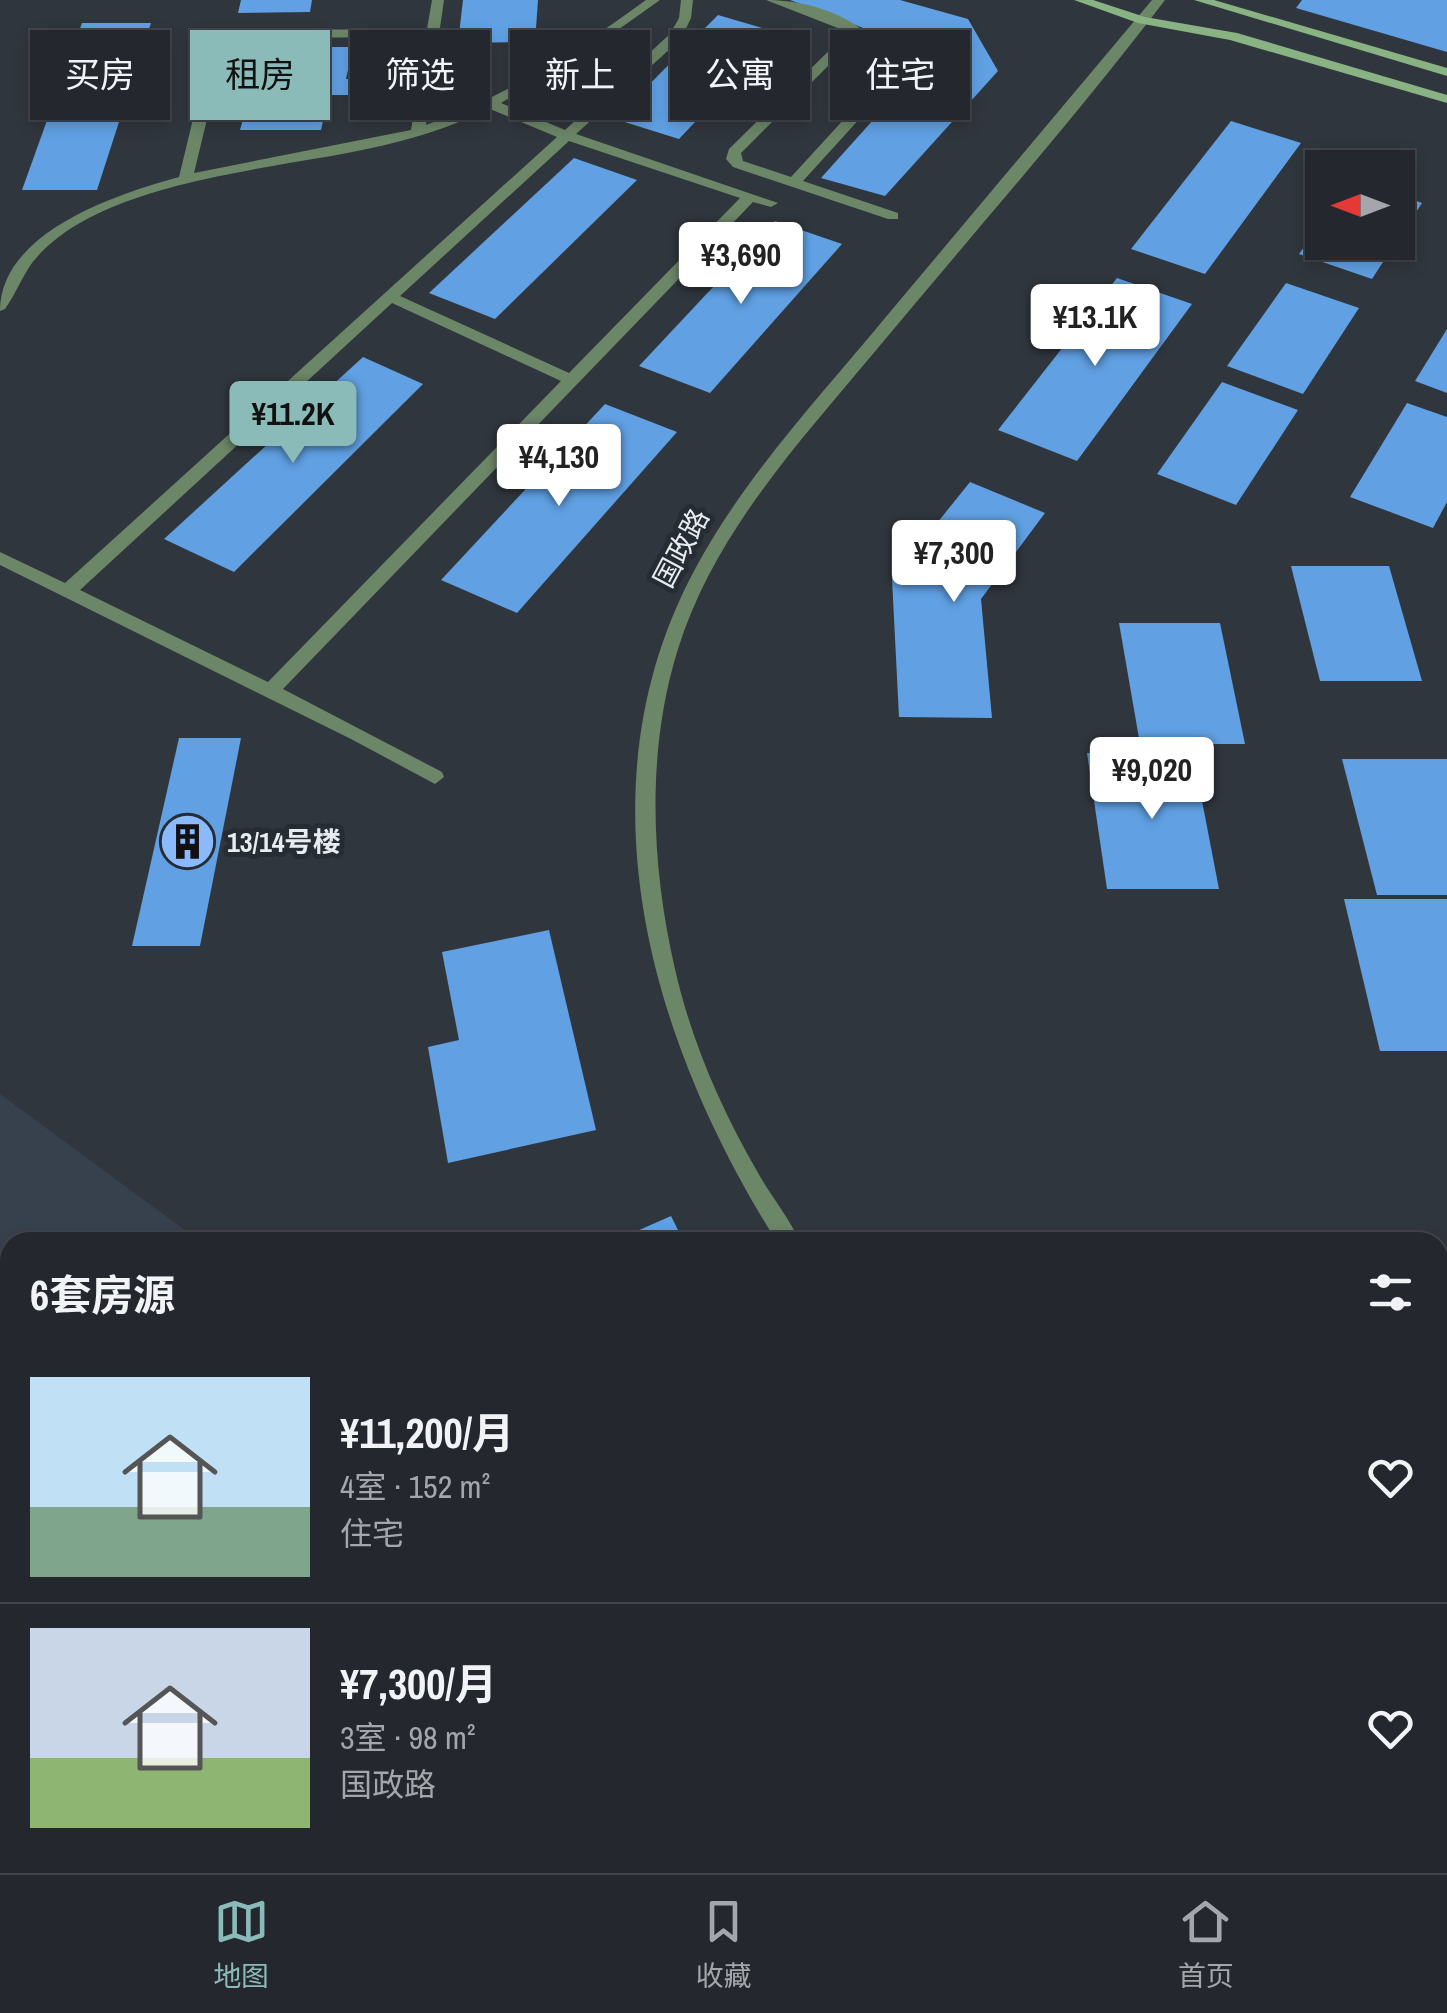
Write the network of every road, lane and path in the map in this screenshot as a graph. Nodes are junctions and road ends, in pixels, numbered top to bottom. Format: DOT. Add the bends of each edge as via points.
graph roads {
  1 [pos="438,0"];
  2 [pos="654,0"];
  3 [pos="687,0"];
  4 [pos="772,0"];
  5 [pos="1080,0"];
  6 [pos="1159,0"];
  7 [pos="1200,0"];
  8 [pos="1142,20"];
  9 [pos="858,29"];
  10 [pos="433,30"];
  11 [pos="350,33"];
  12 [pos="1447,72"];
  13 [pos="1447,99"];
  14 [pos="490,104"];
  15 [pos="420,120"];
  16 [pos="449,120"];
  17 [pos="418,132"];
  18 [pos="568,136"];
  19 [pos="185,180"];
  20 [pos="793,183"];
  21 [pos="750,196"];
  22 [pos="772,203"];
  23 [pos="893,216"];
  24 [pos="391,298"];
  25 [pos="0,306"];
  26 [pos="574,381"];
  27 [pos="0,558"];
  28 [pos="66,592"];
  29 [pos="270,691"];
  30 [pos="434,777"];
  31 [pos="783,1232"];
  1 -- 10 [label="street"];
  2 -- 14 [label="street" via="539,79"];
  3 -- 18 [label="street" via="676,36"];
  4 -- 9 [label="street"];
  5 -- 8 [label="main road"];
  6 -- 8 [label="street, 国政路"];
  7 -- 12 [label="main road"];
  8 -- 13 [label="main road" via="1232,36"];
  8 -- 31 [label="street, 国政路" via="765,473 722,533 687,602 662,674 644,832 652,922 677,1017 717,1118"];
  9 -- 20 [label="street" via="887,72 886,82"];
  9 -- 20 [label="street" via="734,152 738,164"];
  11 -- 19 [label="street" via="249,34 218,47"];
  14 -- 18 [label="street"];
  15 -- 17 [label="street"];
  16 -- 17 [label="street"];
  17 -- 19 [label="street"];
  18 -- 21 [label="street"];
  18 -- 24 [label="street"];
  19 -- 25 [label="street" via="80,218 39,248 8,285"];
  20 -- 23 [label="street"];
  21 -- 22 [label="street"];
  21 -- 26 [label="street"];
  24 -- 26 [label="street"];
  24 -- 28 [label="street"];
  26 -- 29 [label="street"];
  27 -- 28 [label="street"];
  28 -- 29 [label="street"];
  29 -- 30 [label="street"];
}
